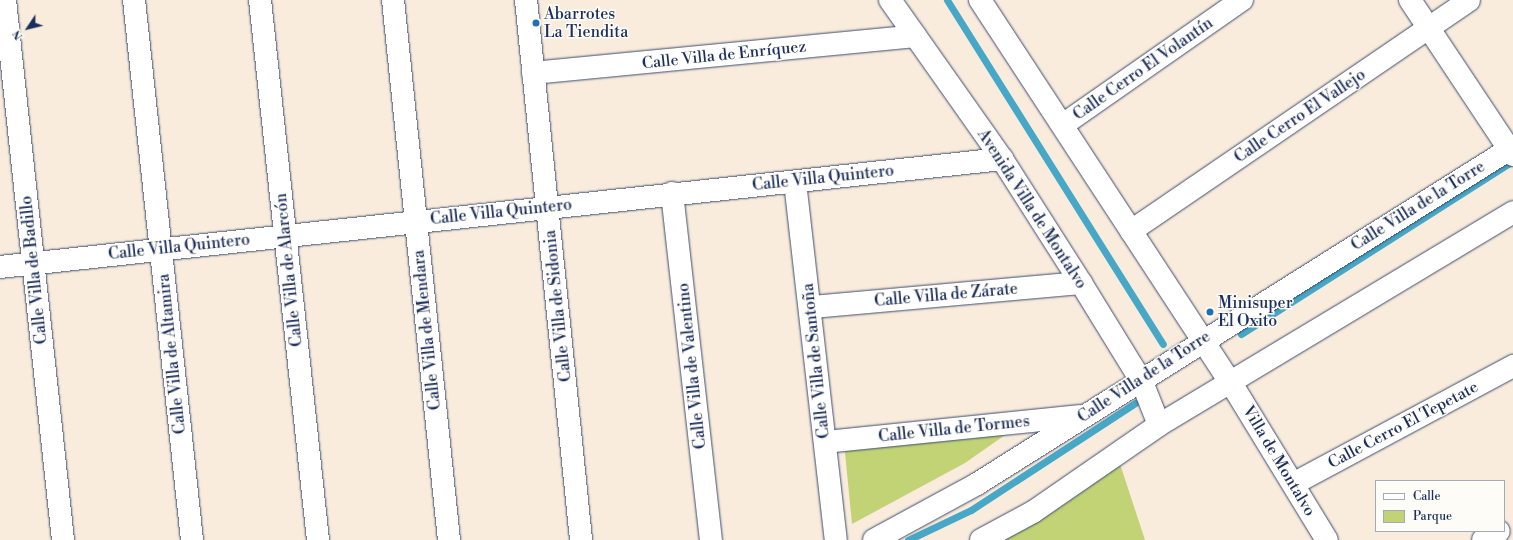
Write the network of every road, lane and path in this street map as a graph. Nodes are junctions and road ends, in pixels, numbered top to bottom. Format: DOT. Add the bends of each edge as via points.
graph roads {
  1 [pos="5,0"];
  2 [pos="134,0"];
  3 [pos="260,0"];
  4 [pos="393,0"];
  5 [pos="526,0"];
  6 [pos="890,0"];
  7 [pos="1242,0"];
  8 [pos="1410,0"];
  9 [pos="1469,0"];
  10 [pos="988,3"];
  11 [pos="1428,29"];
  12 [pos="915,36"];
  13 [pos="533,73"];
  14 [pos="1064,124"];
  15 [pos="1511,151"];
  16 [pos="1002,159"];
  17 [pos="795,182"];
  18 [pos="672,193"];
  19 [pos="548,206"];
  20 [pos="1513,212"];
  21 [pos="416,221"];
  22 [pos="1131,231"];
  23 [pos="285,235"];
  24 [pos="161,249"];
  25 [pos="33,263"];
  26 [pos="0,267"];
  27 [pos="1081,283"];
  28 [pos="812,307"];
  29 [pos="1202,340"];
  30 [pos="1513,366"];
  31 [pos="1142,382"];
  32 [pos="1231,383"];
  33 [pos="1083,416"];
  34 [pos="1159,425"];
  35 [pos="824,442"];
  36 [pos="1293,484"];
  37 [pos="1497,532"];
  38 [pos="63,540"];
  39 [pos="192,540"];
  40 [pos="318,540"];
  41 [pos="449,540"];
  42 [pos="581,540"];
  43 [pos="711,540"];
  44 [pos="836,540"];
  45 [pos="874,540"];
  46 [pos="981,540"];
  47 [pos="1327,540"];
  48 [pos="1483,540"];
  1 -- 25 [label="street, Calle Villa de Badillo"];
  2 -- 24 [label="street, Calle Villa de Altamira"];
  3 -- 23 [label="street, Calle Villa de Alarcón"];
  4 -- 21 [label="street, Calle Villa de Mendara"];
  5 -- 13 [label="street, Calle Villa de Sidonia"];
  6 -- 12 [label="street, Avenida Villa de Montalvo"];
  7 -- 14 [label="street, Calle Cerro El Volantín"];
  8 -- 11 [label="street"];
  9 -- 11 [label="street, Calle Cerro El Vallejo"];
  10 -- 14 [label="street"];
  11 -- 15 [label="street"];
  11 -- 22 [label="street, Calle Cerro El Vallejo"];
  12 -- 13 [label="street, Calle Villa de Enríquez"];
  12 -- 16 [label="street, Avenida Villa de Montalvo"];
  13 -- 19 [label="street, Calle Villa de Sidonia"];
  14 -- 22 [label="street"];
  15 -- 29 [label="street, Calle Villa de la Torre"];
  16 -- 17 [label="street, Calle Villa Quintero"];
  16 -- 27 [label="street, Avenida Villa de Montalvo"];
  17 -- 18 [label="street, Calle Villa Quintero"];
  17 -- 28 [label="street, Calle Villa de Santoña"];
  18 -- 19 [label="street, Calle Villa Quintero"];
  18 -- 43 [label="street, Calle Villa de Valentino"];
  19 -- 21 [label="street, Calle Villa Quintero"];
  19 -- 42 [label="street, Calle Villa de Sidonia"];
  20 -- 32 [label="street"];
  21 -- 23 [label="street, Calle Villa Quintero"];
  21 -- 41 [label="street, Calle Villa de Mendara"];
  22 -- 29 [label="street"];
  23 -- 24 [label="street, Calle Villa Quintero"];
  23 -- 40 [label="street, Calle Villa de Alarcón"];
  24 -- 25 [label="street, Calle Villa Quintero"];
  24 -- 39 [label="street, Calle Villa de Altamira"];
  25 -- 26 [label="street, Calle Villa Quintero"];
  25 -- 38 [label="street, Calle Villa de Badillo"];
  27 -- 28 [label="street, Calle Villa de Zárate"];
  27 -- 31 [label="street, Avenida Villa de Montalvo"];
  28 -- 35 [label="street, Calle Villa de Santoña"];
  29 -- 31 [label="street, Calle Villa de la Torre"];
  29 -- 32 [label="street"];
  30 -- 36 [label="street, Calle Cerro El Tepetate"];
  31 -- 33 [label="street, Calle Villa de la Torre"];
  31 -- 34 [label="street, Avenida Villa de Montalvo"];
  32 -- 34 [label="street"];
  32 -- 36 [label="street, Villa de Montalvo"];
  33 -- 35 [label="street, Calle Villa de Tormes"];
  33 -- 45 [label="street, Calle Villa de la Torre" via="977,484"];
  34 -- 46 [label="street" via="1033,512"];
  35 -- 44 [label="street, Calle Villa de Santoña"];
  36 -- 47 [label="street, Villa de Montalvo"];
  37 -- 48 [label="street"];
}
